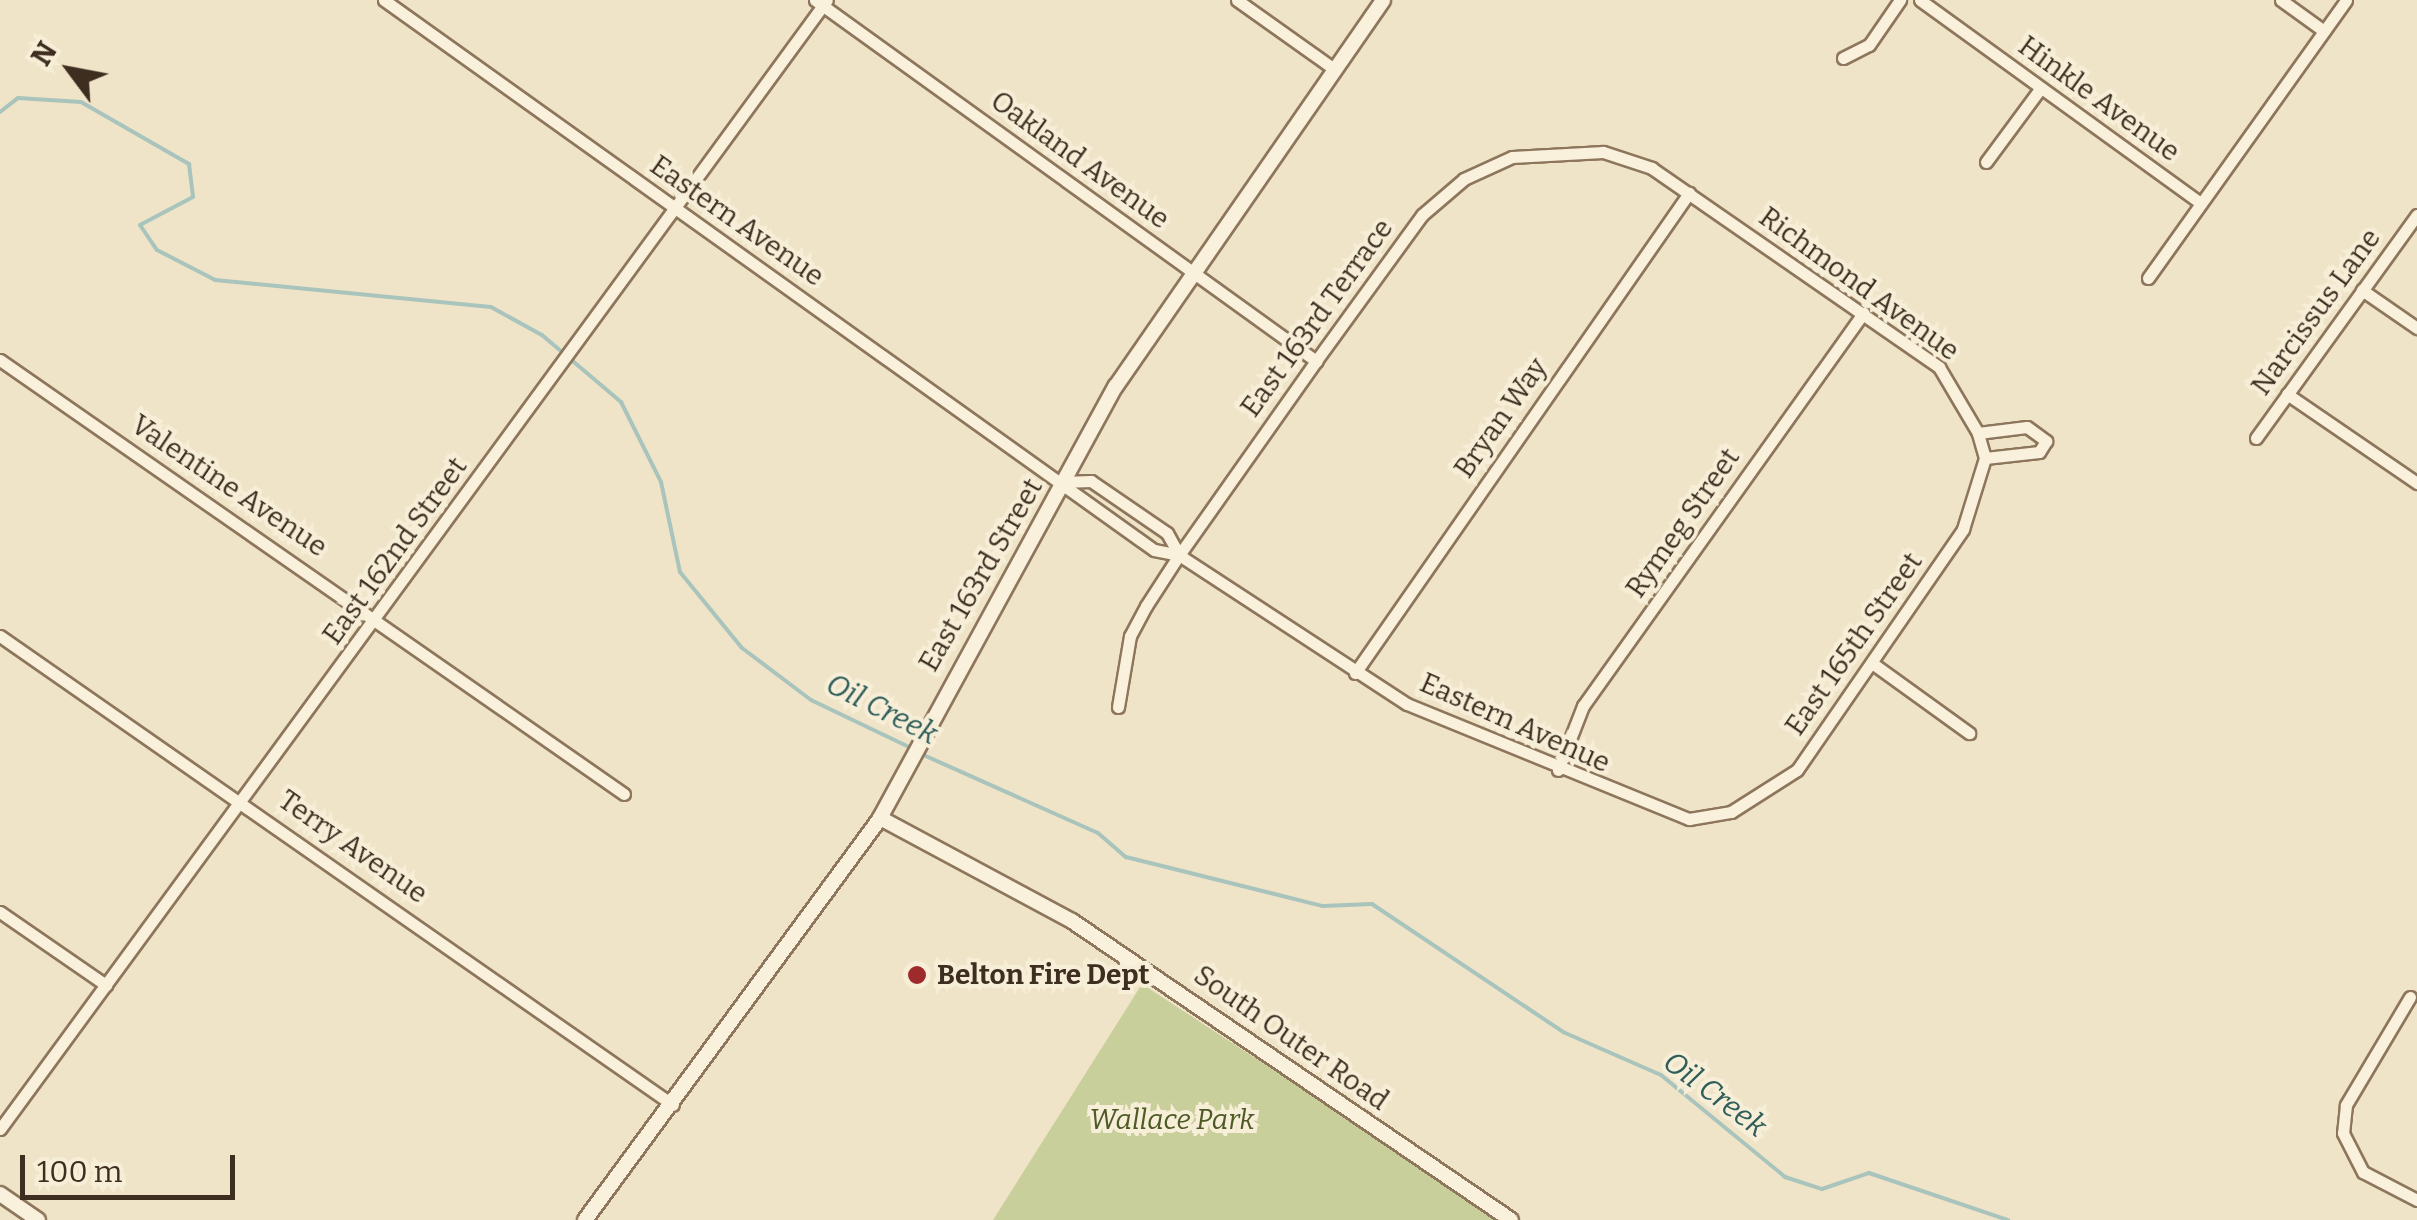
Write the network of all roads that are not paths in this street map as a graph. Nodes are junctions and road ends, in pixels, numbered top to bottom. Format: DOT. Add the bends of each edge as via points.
graph roads {
  1 [pos="384,0"];
  2 [pos="1237,0"];
  3 [pos="1383,0"];
  4 [pos="1900,0"];
  5 [pos="1920,0"];
  6 [pos="2282,0"];
  7 [pos="2346,0"];
  8 [pos="822,2"];
  9 [pos="2324,31"];
  10 [pos="1843,58"];
  11 [pos="1334,70"];
  12 [pos="2040,88"];
  13 [pos="1986,162"];
  14 [pos="1689,193"];
  15 [pos="2200,203"];
  16 [pos="676,209"];
  17 [pos="2417,215"];
  18 [pos="1191,270"];
  19 [pos="2148,278"];
  20 [pos="2362,290"];
  21 [pos="1862,313"];
  22 [pos="2417,328"];
  23 [pos="0,360"];
  24 [pos="1316,360"];
  25 [pos="2287,394"];
  26 [pos="1978,433"];
  27 [pos="2256,438"];
  28 [pos="1985,458"];
  29 [pos="1062,482"];
  30 [pos="2417,483"];
  31 [pos="1179,555"];
  32 [pos="377,618"];
  33 [pos="0,636"];
  34 [pos="1872,663"];
  35 [pos="1355,673"];
  36 [pos="1118,708"];
  37 [pos="1968,732"];
  38 [pos="1558,770"];
  39 [pos="624,794"];
  40 [pos="242,800"];
  41 [pos="880,818"];
  42 [pos="1690,818"];
  43 [pos="0,912"];
  44 [pos="106,984"];
  45 [pos="2410,997"];
  46 [pos="673,1105"];
  47 [pos="0,1129"];
  48 [pos="0,1194"];
  49 [pos="2417,1200"];
  50 [pos="38,1220"];
  51 [pos="586,1220"];
  52 [pos="1511,1220"];
  1 -- 16 [label="street, Eastern Avenue"];
  2 -- 11 [label="street"];
  3 -- 11 [label="street, East 163rd Street"];
  4 -- 10 [label="street" via="1869,45"];
  5 -- 12 [label="street, Hinkle Avenue"];
  6 -- 9 [label="street"];
  7 -- 9 [label="street"];
  8 -- 16 [label="street, East 162nd Street"];
  8 -- 18 [label="street, Oakland Avenue"];
  9 -- 15 [label="street"];
  11 -- 18 [label="street, East 163rd Street"];
  12 -- 13 [label="street"];
  12 -- 15 [label="street, Hinkle Avenue"];
  14 -- 21 [label="street, Richmond Avenue"];
  14 -- 24 [label="street, East 163rd Terrace" via="1604,152 1512,157 1464,179 1422,215"];
  14 -- 35 [label="street, Bryan Way"];
  15 -- 19 [label="street"];
  16 -- 29 [label="street, Eastern Avenue"];
  16 -- 32 [label="street, East 162nd Street"];
  17 -- 20 [label="street, Narcissus Lane"];
  18 -- 24 [label="street, Oakland Avenue"];
  18 -- 29 [label="street, East 163rd Street"];
  20 -- 22 [label="street"];
  20 -- 25 [label="street, Narcissus Lane"];
  21 -- 26 [label="street, Richmond Avenue" via="1939,367"];
  21 -- 38 [label="street, Rymeg Street" via="1582,706"];
  23 -- 32 [label="street, Valentine Avenue"];
  24 -- 31 [label="street, East 163rd Terrace"];
  25 -- 27 [label="street, Narcissus Lane"];
  25 -- 30 [label="street"];
  26 -- 28 [label="street"];
  26 -- 28 [label="street" via="2028,428 2046,441 2039,452"];
  28 -- 34 [label="street, East 165th Street" via="1963,530"];
  29 -- 31 [label="street, Eastern Avenue" via="1139,540"];
  29 -- 31 [label="street, Eastern Avenue" via="1091,481 1167,533"];
  29 -- 41 [label="street, East 163rd Street"];
  31 -- 35 [label="street, Eastern Avenue"];
  31 -- 36 [label="street, East 163rd Terrace" via="1130,636"];
  32 -- 39 [label="street, Valentine Avenue"];
  32 -- 40 [label="street, East 162nd Street"];
  33 -- 40 [label="street, Terry Avenue"];
  34 -- 37 [label="street"];
  34 -- 42 [label="street, East 165th Street" via="1797,770 1730,812"];
  35 -- 38 [label="street, Eastern Avenue" via="1481,741"];
  38 -- 42 [label="street, Eastern Avenue"];
  40 -- 44 [label="street, East 162nd Street"];
  40 -- 46 [label="street, Terry Avenue"];
  41 -- 46 [label="street, East 163rd Street"];
  41 -- 52 [label="street, South Outer Road" via="1072,921"];
  43 -- 44 [label="street"];
  44 -- 47 [label="street, East 162nd Street"];
  45 -- 49 [label="street" via="2346,1105 2343,1133 2363,1172"];
  46 -- 51 [label="street, East 163rd Street"];
  48 -- 50 [label="street"];
}
